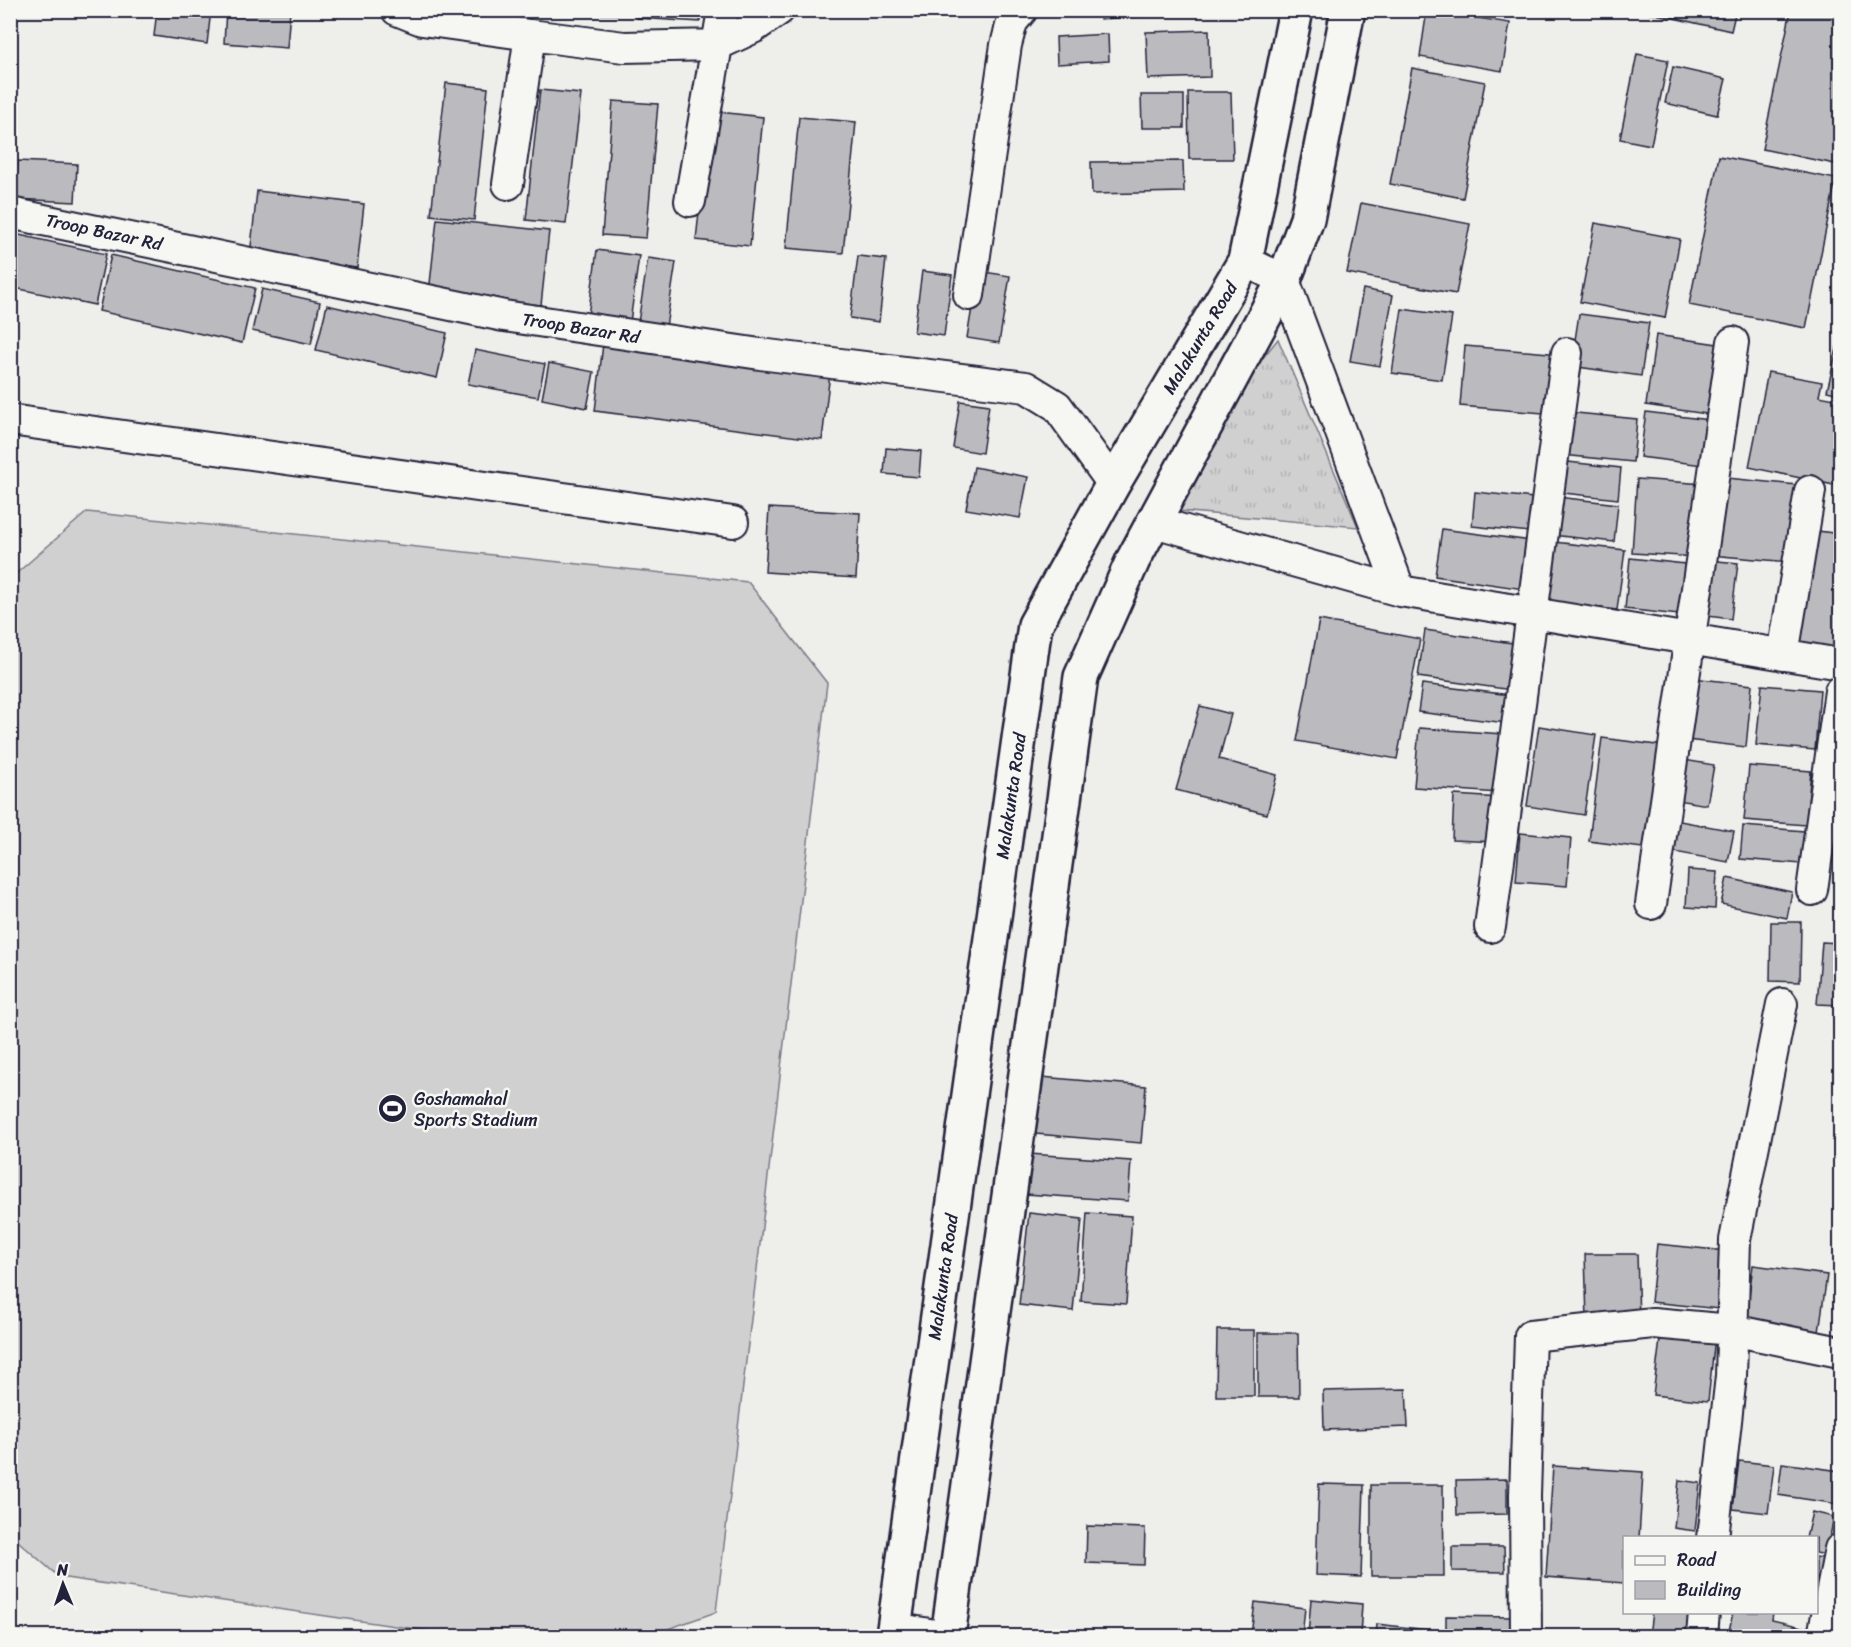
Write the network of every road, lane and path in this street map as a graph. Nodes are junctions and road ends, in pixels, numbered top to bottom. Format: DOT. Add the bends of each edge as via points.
graph roads {
  1 [pos="723,10"];
  2 [pos="778,10"];
  3 [pos="1022,10"];
  4 [pos="1296,10"];
  5 [pos="1348,10"];
  6 [pos="414,14"];
  7 [pos="530,35"];
  8 [pos="717,45"];
  9 [pos="508,184"];
  10 [pos="690,201"];
  11 [pos="10,213"];
  12 [pos="1245,261"];
  13 [pos="1284,280"];
  14 [pos="969,295"];
  15 [pos="1733,342"];
  16 [pos="1567,353"];
  17 [pos="10,420"];
  18 [pos="1113,484"];
  19 [pos="1810,491"];
  20 [pos="733,522"];
  21 [pos="1155,522"];
  22 [pos="1400,591"];
  23 [pos="1534,614"];
  24 [pos="1689,639"];
  25 [pos="1784,654"];
  26 [pos="1840,664"];
  27 [pos="1840,691"];
  28 [pos="1812,890"];
  29 [pos="1651,904"];
  30 [pos="1491,927"];
  31 [pos="1782,1004"];
  32 [pos="1732,1330"];
  33 [pos="1840,1352"];
  34 [pos="1713,1536"];
  35 [pos="1840,1549"];
  36 [pos="1704,1614"];
  37 [pos="893,1632"];
  38 [pos="941,1636"];
  39 [pos="948,1636"];
  40 [pos="1526,1636"];
  41 [pos="1702,1636"];
  42 [pos="1823,1636"];
  1 -- 8 [label="street"];
  2 -- 8 [label="street" via="753,28"];
  3 -- 14 [label="street" via="1012,22 1006,45"];
  4 -- 12 [label="main road, Malakunta Road"];
  5 -- 13 [label="main road" via="1307,219"];
  6 -- 7 [label="street"];
  7 -- 8 [label="street" via="624,47"];
  7 -- 9 [label="street"];
  8 -- 10 [label="street"];
  11 -- 18 [label="street, Troop Bazar Rd" via="504,316 760,354 1026,387 1057,406"];
  12 -- 13 [label="street"];
  12 -- 18 [label="main road, Malakunta Road"];
  13 -- 21 [label="main road"];
  13 -- 22 [label="street"];
  15 -- 24 [label="street"];
  16 -- 23 [label="street"];
  17 -- 20 [label="street"];
  18 -- 37 [label="main road, Malakunta Road" via="1035,625"];
  19 -- 25 [label="street"];
  21 -- 22 [label="street"];
  21 -- 39 [label="main road" via="1133,560 1081,676"];
  22 -- 23 [label="street"];
  23 -- 24 [label="street"];
  23 -- 30 [label="street"];
  24 -- 25 [label="street"];
  24 -- 29 [label="street"];
  25 -- 26 [label="street"];
  27 -- 28 [label="street"];
  31 -- 32 [label="street" via="1735,1240"];
  32 -- 33 [label="street"];
  32 -- 34 [label="street" via="1731,1376"];
  32 -- 40 [label="street" via="1653,1323 1530,1336"];
  35 -- 42 [label="street"];
  36 -- 41 [label="street"];
  37 -- 38 [label="street"];
}
